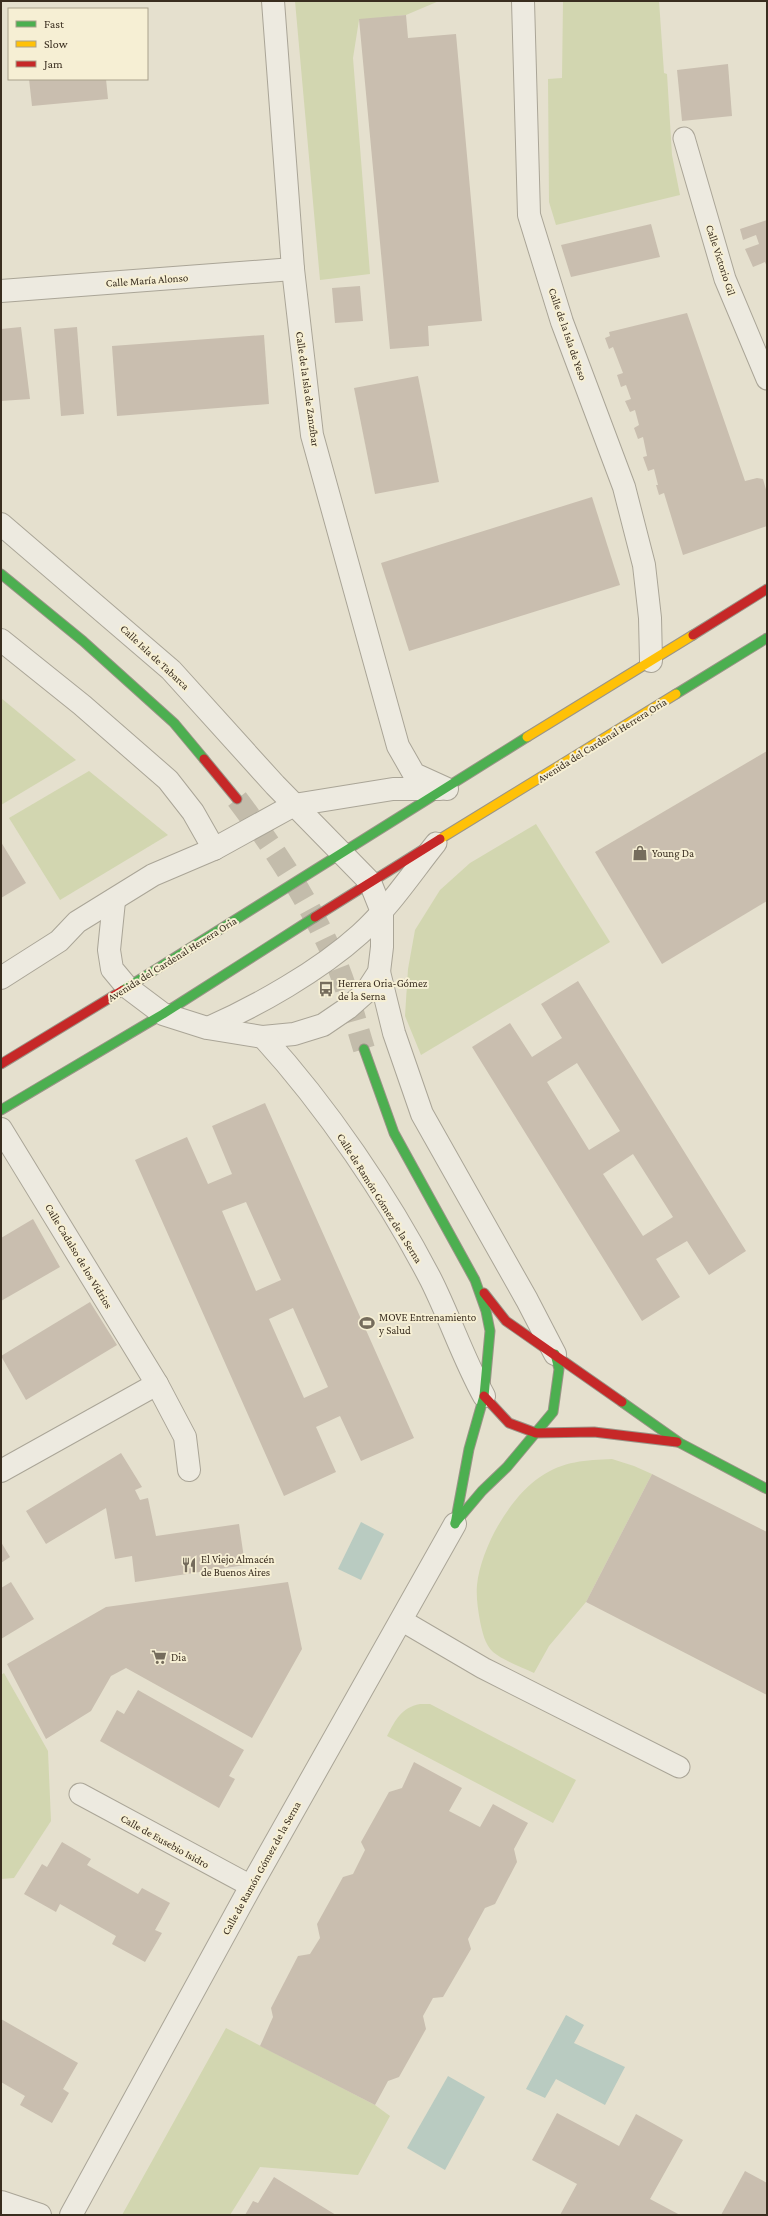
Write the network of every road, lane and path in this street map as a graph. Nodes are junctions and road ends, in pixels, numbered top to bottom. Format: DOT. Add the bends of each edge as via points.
graph roads {
  1 [pos="274,1"];
  2 [pos="524,1"];
  3 [pos="684,138"];
  4 [pos="294,269"];
  5 [pos="1,291"];
  6 [pos="767,379"];
  7 [pos="1,524"];
  8 [pos="1,574"];
  9 [pos="767,589"];
  10 [pos="767,638"];
  11 [pos="1,640"];
  12 [pos="651,661"];
  13 [pos="448,790"];
  14 [pos="237,799"];
  15 [pos="294,805"];
  16 [pos="437,841"];
  17 [pos="214,849"];
  18 [pos="341,854"];
  19 [pos="370,882"];
  20 [pos="114,901"];
  21 [pos="382,912"];
  22 [pos="379,972"];
  23 [pos="1,978"];
  24 [pos="127,987"];
  25 [pos="163,1014"];
  26 [pos="207,1028"];
  27 [pos="263,1037"];
  28 [pos="364,1049"];
  29 [pos="1,1064"];
  30 [pos="1,1110"];
  31 [pos="1,1128"];
  32 [pos="475,1280"];
  33 [pos="554,1354"];
  34 [pos="157,1384"];
  35 [pos="484,1396"];
  36 [pos="536,1433"];
  37 [pos="680,1443"];
  38 [pos="189,1470"];
  39 [pos="1,1471"];
  40 [pos="767,1489"];
  41 [pos="454,1524"];
  42 [pos="401,1620"];
  43 [pos="679,1767"];
  44 [pos="80,1794"];
  45 [pos="251,1886"];
  46 [pos="1,2202"];
  47 [pos="40,2215"];
  48 [pos="72,2215"];
  1 -- 4 [label="street, Calle de la Isla de Zanzíbar"];
  2 -- 12 [label="street, Calle de la Isla de Yeso" via="529,215 562,322 624,487 644,565 650,618"];
  3 -- 6 [label="lane, Calle Victorio Gil" via="725,279"];
  4 -- 5 [label="street, Calle María Alonso"];
  4 -- 13 [label="street, Calle de la Isla de Zanzíbar" via="312,435 398,746 414,774"];
  7 -- 15 [label="street, Calle Isla de Tabarca" via="171,670"];
  8 -- 14 [label="main road" via="83,641 174,723"];
  9 -- 12 [label="main road, Avenida del Cardenal Herrera Oria"];
  10 -- 16 [label="main road, Avenida del Cardenal Herrera Oria"];
  11 -- 17 [label="street" via="82,705 168,780 193,812"];
  12 -- 13 [label="main road, Avenida del Cardenal Herrera Oria" via="476,769"];
  13 -- 15 [label="street" via="393,789"];
  13 -- 18 [label="main road, Avenida del Cardenal Herrera Oria"];
  15 -- 17 [label="street"];
  15 -- 18 [label="street"];
  16 -- 19 [label="main road, Avenida del Cardenal Herrera Oria"];
  16 -- 21 [label="lane, Avenida del Cardenal Herrera Oria"];
  17 -- 20 [label="street" via="153,875"];
  18 -- 19 [label="street"];
  18 -- 24 [label="main road, Avenida del Cardenal Herrera Oria"];
  19 -- 21 [label="street"];
  19 -- 25 [label="main road, Avenida del Cardenal Herrera Oria"];
  20 -- 23 [label="street" via="77,922 59,940"];
  20 -- 24 [label="street" via="109,950 112,969"];
  21 -- 22 [label="street"];
  21 -- 26 [label="lane, Avenida del Cardenal Herrera Oria" via="336,955 244,1011"];
  22 -- 27 [label="street" via="366,992 323,1025 294,1034"];
  22 -- 33 [label="street, Calle de Ramón Gómez de la Serna" via="394,1033 422,1114 451,1170 527,1300"];
  24 -- 25 [label="street"];
  24 -- 29 [label="main road, Avenida del Cardenal Herrera Oria"];
  25 -- 26 [label="street"];
  25 -- 30 [label="main road, Avenida del Cardenal Herrera Oria"];
  26 -- 27 [label="street"];
  27 -- 35 [label="street, Calle de Ramón Gómez de la Serna" via="310,1091 406,1235 431,1282"];
  28 -- 32 [label="main road, Calle de Ramón Gómez de la Serna" via="394,1133"];
  31 -- 34 [label="street, Calle Cadalso de los Vidrios"];
  32 -- 33 [label="main road, Calle de Ramón Gómez de la Serna" via="506,1321"];
  32 -- 35 [label="main road, Calle de Ramón Gómez de la Serna" via="490,1331"];
  33 -- 36 [label="main road, Calle de Ramón Gómez de la Serna" via="559,1369 557,1396 553,1412"];
  33 -- 37 [label="main road, Calle de Ramón Gómez de la Serna"];
  34 -- 38 [label="street, Calle Cadalso de los Vidrios" via="185,1436"];
  34 -- 39 [label="street"];
  35 -- 36 [label="main road, Calle de Ramón Gómez de la Serna" via="509,1423"];
  35 -- 41 [label="main road, Calle de Ramón Gómez de la Serna" via="469,1448"];
  36 -- 37 [label="main road, Calle de Ramón Gómez de la Serna" via="594,1432"];
  36 -- 41 [label="main road, Calle de Ramón Gómez de la Serna"];
  37 -- 40 [label="main road, Calle de Ramón Gómez de la Serna"];
  41 -- 42 [label="street, Calle de Ramón Gómez de la Serna"];
  42 -- 43 [label="lane" via="483,1668"];
  42 -- 45 [label="street, Calle de Ramón Gómez de la Serna"];
  44 -- 45 [label="lane, Calle de Eusebio Isidro"];
  45 -- 48 [label="street, Calle de Ramón Gómez de la Serna"];
  46 -- 47 [label="street"];
}
